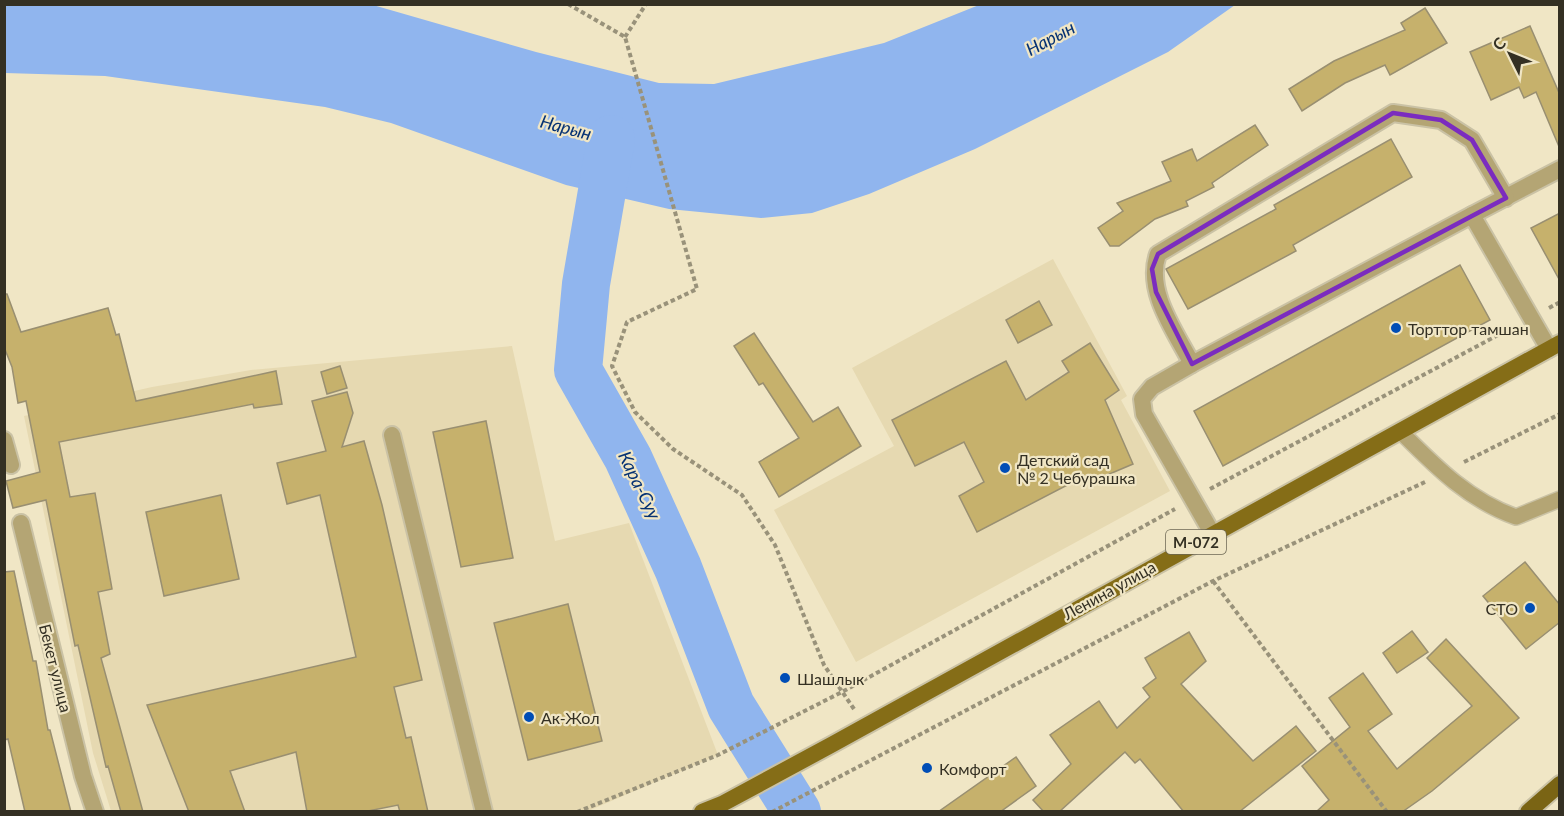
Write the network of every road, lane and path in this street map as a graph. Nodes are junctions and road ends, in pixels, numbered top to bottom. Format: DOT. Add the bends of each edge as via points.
graph roads {
  1 [pos="568,4"];
  2 [pos="646,4"];
  3 [pos="625,37"];
  4 [pos="1560,169"];
  5 [pos="1506,198"];
  6 [pos="1472,215"];
  7 [pos="1554,346"];
  8 [pos="1192,364"];
  9 [pos="1560,414"];
  10 [pos="1400,431"];
  11 [pos="392,435"];
  12 [pos="4,440"];
  13 [pos="11,465"];
  14 [pos="1442,474"];
  15 [pos="1560,499"];
  16 [pos="21,523"];
  17 [pos="1212,533"];
  18 [pos="1213,581"];
  19 [pos="842,692"];
  20 [pos="866,724"];
  21 [pos="1560,784"];
  22 [pos="95,812"];
  23 [pos="484,812"];
  24 [pos="577,812"];
  25 [pos="702,812"];
  26 [pos="772,812"];
  27 [pos="1387,812"];
  28 [pos="1528,812"];
  1 -- 3 [label="path"];
  2 -- 3 [label="path"];
  3 -- 19 [label="path" via="697,289 627,322 612,366 642,420 673,450 742,495 775,545 824,665"];
  4 -- 5 [label="street"];
  5 -- 6 [label="street"];
  5 -- 8 [label="street" via="1472,140 1441,120 1393,113 1158,254 1152,269 1156,292"];
  6 -- 7 [label="street"];
  6 -- 8 [label="street"];
  7 -- 10 [label="main road, Ленина улица / М-072"];
  8 -- 17 [label="street" via="1152,387 1142,399 1144,414"];
  9 -- 14 [label="path"];
  10 -- 14 [label="lane"];
  10 -- 17 [label="main road, Ленина улица / М-072"];
  11 -- 23 [label="street"];
  12 -- 13 [label="street"];
  14 -- 15 [label="lane" via="1490,508 1516,517"];
  14 -- 18 [label="path"];
  16 -- 22 [label="street, Бекет улица"];
  17 -- 20 [label="main road, Ленина улица / М-072"];
  18 -- 26 [label="path"];
  18 -- 27 [label="path"];
  19 -- 20 [label="path"];
  19 -- 24 [label="path" via="718,755"];
  20 -- 25 [label="main road, Ленина улица / М-072"];
  21 -- 28 [label="highway"];
}
